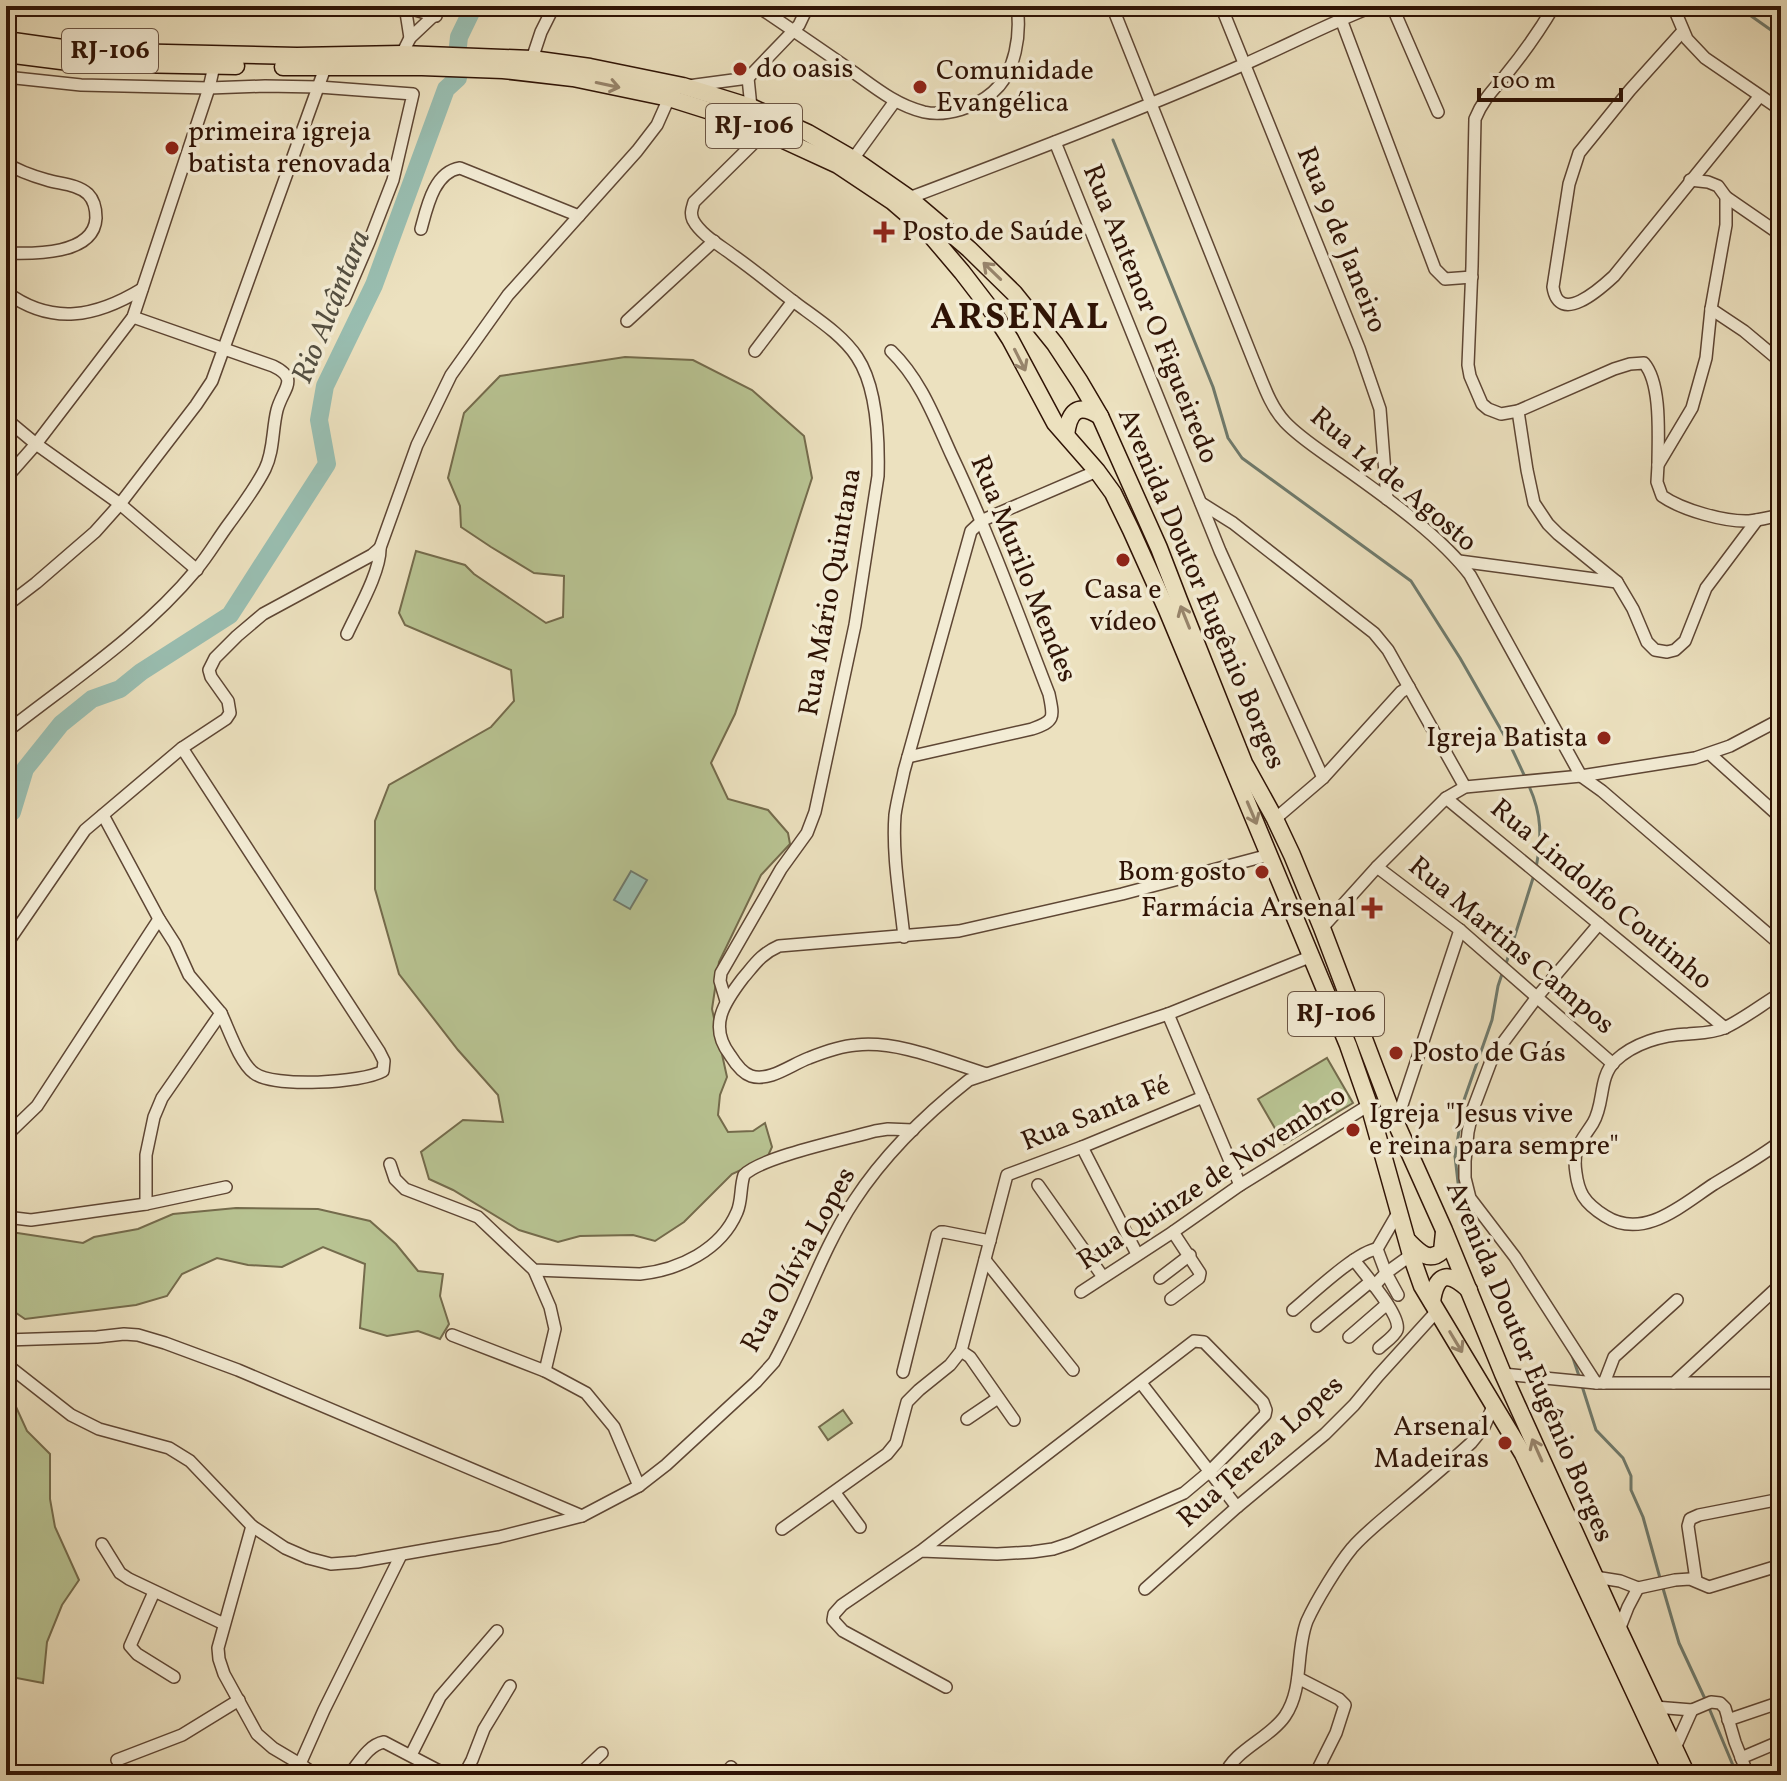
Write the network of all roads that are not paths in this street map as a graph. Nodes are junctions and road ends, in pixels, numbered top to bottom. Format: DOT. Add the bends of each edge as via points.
graph roads {
  1 [pos="375,6"];
  2 [pos="444,6"];
  3 [pos="554,6"];
  4 [pos="757,6"];
  5 [pos="808,6"];
  6 [pos="1017,6"];
  7 [pos="1112,6"];
  8 [pos="1221,6"];
  9 [pos="1336,6"];
  10 [pos="1374,6"];
  11 [pos="1392,6"];
  12 [pos="1554,6"];
  13 [pos="1673,6"];
  14 [pos="405,7"];
  15 [pos="436,16"];
  16 [pos="1341,19"];
  17 [pos="793,30"];
  18 [pos="1683,31"];
  19 [pos="410,38"];
  20 [pos="6,40"];
  21 [pos="6,54"];
  22 [pos="402,54"];
  23 [pos="532,59"];
  24 [pos="423,61"];
  25 [pos="77,63"];
  26 [pos="503,64"];
  27 [pos="1245,64"];
  28 [pos="214,66"];
  29 [pos="325,68"];
  30 [pos="6,77"];
  31 [pos="748,78"];
  32 [pos="81,85"];
  33 [pos="683,86"];
  34 [pos="319,87"];
  35 [pos="209,88"];
  36 [pos="1759,97"];
  37 [pos="669,98"];
  38 [pos="895,101"];
  39 [pos="1149,103"];
  40 [pos="751,107"];
  41 [pos="1781,110"];
  42 [pos="1438,112"];
  43 [pos="766,131"];
  44 [pos="1055,142"];
  45 [pos="853,159"];
  46 [pos="6,163"];
  47 [pos="1690,180"];
  48 [pos="1726,197"];
  49 [pos="909,198"];
  50 [pos="579,216"];
  51 [pos="421,229"];
  52 [pos="1781,235"];
  53 [pos="714,241"];
  54 [pos="6,253"];
  55 [pos="1472,277"];
  56 [pos="142,289"];
  57 [pos="6,292"];
  58 [pos="344,300"];
  59 [pos="793,301"];
  60 [pos="1711,309"];
  61 [pos="133,317"];
  62 [pos="627,321"];
  63 [pos="224,349"];
  64 [pos="755,351"];
  65 [pos="891,351"];
  66 [pos="1781,362"];
  67 [pos="1518,411"];
  68 [pos="1100,416"];
  69 [pos="6,419"];
  70 [pos="1066,435"];
  71 [pos="36,444"];
  72 [pos="1658,465"];
  73 [pos="1097,471"];
  74 [pos="6,478"];
  75 [pos="1387,499"];
  76 [pos="1201,503"];
  77 [pos="120,504"];
  78 [pos="1781,515"];
  79 [pos="983,520"];
  80 [pos="1757,520"];
  81 [pos="380,548"];
  82 [pos="1459,561"];
  83 [pos="197,570"];
  84 [pos="1617,582"];
  85 [pos="6,606"];
  86 [pos="347,634"];
  87 [pos="1409,687"];
  88 [pos="1781,719"];
  89 [pos="6,732"];
  90 [pos="182,748"];
  91 [pos="1710,754"];
  92 [pos="908,757"];
  93 [pos="1581,776"];
  94 [pos="1323,778"];
  95 [pos="1465,787"];
  96 [pos="1446,798"];
  97 [pos="103,815"];
  98 [pos="1781,818"];
  99 [pos="1275,819"];
  100 [pos="1269,855"];
  101 [pos="1377,867"];
  102 [pos="159,919"];
  103 [pos="1599,924"];
  104 [pos="1322,928"];
  105 [pos="1460,930"];
  106 [pos="904,937"];
  107 [pos="6,945"];
  108 [pos="1781,945"];
  109 [pos="1312,956"];
  110 [pos="1781,993"];
  111 [pos="1537,997"];
  112 [pos="726,1001"];
  113 [pos="221,1013"];
  114 [pos="1168,1014"];
  115 [pos="1725,1028"];
  116 [pos="1613,1064"];
  117 [pos="988,1074"];
  118 [pos="1203,1097"];
  119 [pos="1369,1105"];
  120 [pos="1396,1123"];
  121 [pos="913,1130"];
  122 [pos="6,1133"];
  123 [pos="1781,1141"];
  124 [pos="1082,1147"];
  125 [pos="390,1164"];
  126 [pos="1038,1185"];
  127 [pos="1240,1185"];
  128 [pos="226,1187"];
  129 [pos="146,1204"];
  130 [pos="1399,1211"];
  131 [pos="6,1217"];
  132 [pos="1444,1230"];
  133 [pos="1173,1232"];
  134 [pos="990,1241"];
  135 [pos="1409,1247"];
  136 [pos="1377,1249"];
  137 [pos="1137,1254"];
  138 [pos="1190,1255"];
  139 [pos="985,1260"];
  140 [pos="1354,1260"];
  141 [pos="534,1270"];
  142 [pos="1386,1273"];
  143 [pos="1103,1277"];
  144 [pos="1160,1278"];
  145 [pos="1372,1284"];
  146 [pos="1781,1284"];
  147 [pos="1470,1291"];
  148 [pos="1081,1292"];
  149 [pos="1398,1295"];
  150 [pos="1171,1299"];
  151 [pos="1677,1300"];
  152 [pos="1387,1304"];
  153 [pos="1434,1306"];
  154 [pos="1293,1310"];
  155 [pos="1317,1326"];
  156 [pos="452,1335"];
  157 [pos="1349,1337"];
  158 [pos="6,1340"];
  159 [pos="1379,1348"];
  160 [pos="961,1351"];
  161 [pos="6,1364"];
  162 [pos="1073,1370"];
  163 [pos="545,1371"];
  164 [pos="903,1372"];
  165 [pos="1503,1374"];
  166 [pos="1595,1382"];
  167 [pos="1141,1383"];
  168 [pos="1674,1383"];
  169 [pos="1781,1383"];
  170 [pos="998,1398"];
  171 [pos="1494,1404"];
  172 [pos="967,1419"];
  173 [pos="1014,1420"];
  174 [pos="1209,1472"];
  175 [pos="639,1486"];
  176 [pos="835,1493"];
  177 [pos="1781,1499"];
  178 [pos="1237,1507"];
  179 [pos="582,1516"];
  180 [pos="252,1526"];
  181 [pos="860,1527"];
  182 [pos="782,1529"];
  183 [pos="102,1544"];
  184 [pos="921,1551"];
  185 [pos="401,1555"];
  186 [pos="1781,1565"];
  187 [pos="1595,1577"];
  188 [pos="1696,1580"];
  189 [pos="1638,1588"];
  190 [pos="1145,1589"];
  191 [pos="154,1592"];
  192 [pos="224,1624"];
  193 [pos="1619,1630"];
  194 [pos="497,1631"];
  195 [pos="174,1677"];
  196 [pos="1298,1678"];
  197 [pos="510,1686"];
  198 [pos="946,1687"];
  199 [pos="239,1700"];
  200 [pos="1781,1702"];
  201 [pos="1702,1706"];
  202 [pos="1655,1707"];
  203 [pos="1728,1720"];
  204 [pos="1781,1741"];
  205 [pos="1675,1748"];
  206 [pos="602,1753"];
  207 [pos="411,1755"];
  208 [pos="1741,1758"];
  209 [pos="117,1760"];
  210 [pos="300,1764"];
  211 [pos="201,1775"];
  212 [pos="212,1775"];
  213 [pos="316,1775"];
  214 [pos="349,1775"];
  215 [pos="447,1775"];
  216 [pos="464,1775"];
  217 [pos="579,1775"];
  218 [pos="1225,1775"];
  219 [pos="1315,1775"];
  220 [pos="1673,1775"];
  221 [pos="1687,1775"];
  222 [pos="1748,1775"];
  1 -- 14 [label="street"];
  2 -- 15 [label="street"];
  3 -- 23 [label="street"];
  4 -- 17 [label="street"];
  5 -- 17 [label="street"];
  6 -- 38 [label="street" via="1020,24 1012,60 995,91 944,113"];
  7 -- 39 [label="street, Rua 14 de Agosto"];
  8 -- 27 [label="street, Rua 9 de Janeiro"];
  9 -- 16 [label="street"];
  10 -- 16 [label="street"];
  11 -- 42 [label="street"];
  12 -- 55 [label="street" via="1475,119"];
  13 -- 18 [label="street"];
  14 -- 15 [label="street"];
  14 -- 19 [label="street"];
  15 -- 19 [label="street"];
  16 -- 27 [label="street"];
  16 -- 55 [label="street" via="1435,269 1445,279"];
  17 -- 31 [label="street"];
  17 -- 38 [label="street"];
  18 -- 36 [label="street" via="1705,58"];
  18 -- 47 [label="street" via="1579,153 1553,287 1559,302 1584,300 1598,291"];
  19 -- 22 [label="street"];
  20 -- 22 [label="highway, Avenida Doutor Eugênio Borges / RJ-106" via="123,52"];
  21 -- 25 [label="highway, Avenida Doutor Eugênio Borges / RJ-106"];
  22 -- 24 [label="highway, Avenida Doutor Eugênio Borges / RJ-106"];
  23 -- 26 [label="highway, Avenida Doutor Eugênio Borges / RJ-106"];
  23 -- 33 [label="highway, Avenida Doutor Eugênio Borges / RJ-106"];
  24 -- 26 [label="highway, Avenida Doutor Eugênio Borges / RJ-106"];
  24 -- 29 [label="highway, Avenida Doutor Eugênio Borges / RJ-106"];
  25 -- 28 [label="highway, Avenida Doutor Eugênio Borges / RJ-106"];
  25 -- 32 [label="street"];
  26 -- 37 [label="highway, Avenida Doutor Eugênio Borges / RJ-106, one-way"];
  27 -- 39 [label="street"];
  27 -- 75 [label="street, Rua 9 de Janeiro" via="1375,392"];
  28 -- 29 [label="highway, Avenida Doutor Eugênio Borges / RJ-106"];
  28 -- 35 [label="street"];
  29 -- 34 [label="street"];
  30 -- 32 [label="street"];
  31 -- 33 [label="street"];
  31 -- 40 [label="street"];
  32 -- 35 [label="street"];
  33 -- 40 [label="highway, Avenida Doutor Eugênio Borges / RJ-106"];
  34 -- 35 [label="street"];
  34 -- 58 [label="street" via="413,94 393,180"];
  34 -- 63 [label="street"];
  35 -- 56 [label="street"];
  36 -- 41 [label="street"];
  36 -- 47 [label="street"];
  37 -- 43 [label="highway, Avenida Doutor Eugênio Borges / RJ-106"];
  37 -- 50 [label="street" via="657,125"];
  38 -- 45 [label="street"];
  39 -- 44 [label="street"];
  39 -- 75 [label="street, Rua 14 de Agosto" via="1273,406 1300,435"];
  40 -- 45 [label="highway, Avenida Doutor Eugênio Borges / RJ-106"];
  43 -- 53 [label="street, Rua Mário Quintana" via="694,202 695,222"];
  43 -- 70 [label="highway, Avenida Doutor Eugênio Borges / RJ-106, one-way" via="838,165 928,232 992,311"];
  44 -- 49 [label="street"];
  44 -- 76 [label="street, Rua Antenor O Figueiredo"];
  45 -- 49 [label="highway, Avenida Doutor Eugênio Borges / RJ-106"];
  46 -- 54 [label="street" via="88,194 96,219 93,233 81,244"];
  47 -- 48 [label="street" via="1718,186"];
  48 -- 52 [label="street"];
  48 -- 60 [label="street"];
  68 -- 49 [label="highway, Avenida Doutor Eugênio Borges / RJ-106, one-way" via="1055,344 1014,293"];
  50 -- 51 [label="street" via="460,168 441,179"];
  50 -- 81 [label="street" via="508,295 451,375 417,445"];
  53 -- 59 [label="street, Rua Mário Quintana"];
  53 -- 62 [label="street"];
  55 -- 67 [label="street" via="1470,376 1488,409 1501,414"];
  56 -- 57 [label="street" via="118,304 57,315"];
  56 -- 61 [label="street"];
  59 -- 64 [label="street"];
  59 -- 112 [label="street, Rua Mário Quintana" via="842,340 866,374 878,476 855,625 815,812 721,973"];
  60 -- 66 [label="street"];
  60 -- 72 [label="street" via="1698,392"];
  61 -- 63 [label="street"];
  61 -- 71 [label="street"];
  63 -- 77 [label="street" via="196,405"];
  63 -- 83 [label="street" via="285,371 289,379 277,408 265,468"];
  65 -- 79 [label="street, Rua Murilo Mendes" via="912,374"];
  67 -- 72 [label="street" via="1614,369 1644,363 1655,392"];
  67 -- 84 [label="street" via="1534,503 1548,524"];
  68 -- 70 [label="highway" via="1078,410 1069,419"];
  99 -- 68 [label="highway, Avenida Doutor Eugênio Borges / RJ-106, one-way" via="1244,763"];
  69 -- 71 [label="street"];
  70 -- 73 [label="highway, Avenida Doutor Eugênio Borges / RJ-106"];
  71 -- 74 [label="street"];
  71 -- 77 [label="street"];
  72 -- 80 [label="street" via="1659,490 1671,503 1708,515"];
  73 -- 79 [label="street"];
  73 -- 100 [label="highway, Avenida Doutor Eugênio Borges / RJ-106, one-way" via="1113,493 1167,610"];
  75 -- 82 [label="street, Rua 14 de Agosto"];
  76 -- 87 [label="street" via="1374,633"];
  76 -- 94 [label="street, Rua Antenor O Figueiredo"];
  77 -- 83 [label="street"];
  77 -- 85 [label="street" via="95,532"];
  78 -- 80 [label="street"];
  79 -- 92 [label="street" via="971,531"];
  79 -- 92 [label="street, Rua Murilo Mendes" via="1053,716 1032,729"];
  80 -- 84 [label="street" via="1706,588 1685,641 1675,650 1660,652 1649,646"];
  81 -- 86 [label="street"];
  81 -- 90 [label="street" via="263,614 215,658 209,670 230,713"];
  82 -- 84 [label="street"];
  82 -- 93 [label="street, Rua 14 de Agosto"];
  83 -- 89 [label="street" via="125,641"];
  87 -- 94 [label="street"];
  87 -- 95 [label="street"];
  88 -- 91 [label="street"];
  90 -- 97 [label="street"];
  90 -- 113 [label="street" via="379,1051 383,1071 309,1083 267,1078 245,1061"];
  91 -- 93 [label="street"];
  91 -- 98 [label="street"];
  92 -- 106 [label="street" via="895,819"];
  93 -- 95 [label="street"];
  93 -- 108 [label="street, Rua 14 de Agosto"];
  94 -- 99 [label="street"];
  95 -- 96 [label="street"];
  96 -- 101 [label="street"];
  96 -- 103 [label="street, Rua Lindolfo Coutinho"];
  97 -- 102 [label="street"];
  97 -- 107 [label="street" via="85,830"];
  99 -- 104 [label="highway, Avenida Doutor Eugênio Borges / RJ-106"];
  100 -- 106 [label="street" via="959,931"];
  100 -- 109 [label="highway, Avenida Doutor Eugênio Borges / RJ-106"];
  101 -- 104 [label="street"];
  101 -- 105 [label="street, Rua Martins Campos"];
  102 -- 113 [label="street" via="189,975"];
  102 -- 122 [label="street" via="37,1106"];
  103 -- 111 [label="street"];
  103 -- 115 [label="street, Rua Lindolfo Coutinho"];
  104 -- 120 [label="highway, Avenida Doutor Eugênio Borges / RJ-106"];
  105 -- 111 [label="street, Rua Martins Campos"];
  105 -- 120 [label="street"];
  106 -- 112 [label="street" via="779,946 764,953"];
  109 -- 114 [label="street, Rua Olívia Lopes"];
  109 -- 119 [label="highway, Avenida Doutor Eugênio Borges / RJ-106"];
  110 -- 115 [label="street"];
  111 -- 116 [label="street, Rua Martins Campos"];
  111 -- 166 [label="street" via="1493,1056 1481,1085 1468,1132 1465,1178 1470,1198 1515,1257"];
  112 -- 117 [label="street, Rua Mário Quintana" via="720,1018 723,1046 752,1076 770,1075 846,1047 882,1044"];
  113 -- 129 [label="street" via="154,1117 146,1155"];
  114 -- 117 [label="street, Rua Olívia Lopes"];
  114 -- 118 [label="street"];
  115 -- 116 [label="street" via="1653,1039"];
  116 -- 123 [label="street" via="1574,1160 1581,1193 1610,1219 1639,1224 1658,1220"];
  117 -- 121 [label="street, Rua Olívia Lopes" via="969,1080"];
  118 -- 124 [label="street, Rua Santa Fé"];
  118 -- 127 [label="street"];
  119 -- 127 [label="street, Rua Quinze de Novembro"];
  119 -- 130 [label="highway, Avenida Doutor Eugênio Borges / RJ-106"];
  120 -- 132 [label="highway, Avenida Doutor Eugênio Borges / RJ-106"];
  121 -- 141 [label="street" via="875,1131 753,1168 744,1175 737,1212 723,1236 711,1248 667,1268 640,1274"];
  121 -- 175 [label="street, Rua Olívia Lopes" via="853,1202 774,1362"];
  124 -- 134 [label="street, Rua Santa Fé" via="1007,1175"];
  124 -- 137 [label="street"];
  125 -- 141 [label="street" via="399,1185 478,1217"];
  126 -- 143 [label="street"];
  127 -- 133 [label="street, Rua Quinze de Novembro"];
  128 -- 129 [label="street"];
  129 -- 131 [label="street" via="31,1220"];
  130 -- 135 [label="highway, Avenida Doutor Eugênio Borges / RJ-106"];
  130 -- 136 [label="street"];
  132 -- 135 [label="highway" via="1437,1256"];
  132 -- 147 [label="highway, Avenida Doutor Eugênio Borges / RJ-106"];
  133 -- 137 [label="street, Rua Quinze de Novembro"];
  133 -- 138 [label="street"];
  134 -- 139 [label="street"];
  134 -- 164 [label="street" via="937,1235"];
  135 -- 142 [label="street"];
  135 -- 153 [label="highway, Avenida Doutor Eugênio Borges / RJ-106"];
  136 -- 140 [label="street"];
  136 -- 142 [label="street"];
  137 -- 143 [label="street, Rua Quinze de Novembro"];
  138 -- 144 [label="street"];
  138 -- 150 [label="street" via="1199,1278"];
  139 -- 160 [label="street"];
  139 -- 162 [label="street"];
  140 -- 145 [label="street"];
  140 -- 154 [label="street"];
  141 -- 163 [label="street" via="555,1329"];
  142 -- 145 [label="street"];
  142 -- 149 [label="street"];
  143 -- 148 [label="street, Rua Quinze de Novembro"];
  145 -- 152 [label="street"];
  145 -- 155 [label="street"];
  146 -- 168 [label="street"];
  147 -- 153 [label="highway" via="1448,1277 1433,1289"];
  147 -- 165 [label="highway, Avenida Doutor Eugênio Borges / RJ-106"];
  151 -- 166 [label="street" via="1614,1357"];
  152 -- 157 [label="street"];
  152 -- 159 [label="street" via="1397,1330"];
  153 -- 171 [label="highway, Avenida Doutor Eugênio Borges / RJ-106, one-way"];
  153 -- 178 [label="street, Rua Tereza Lopes" via="1354,1405"];
  156 -- 163 [label="street"];
  158 -- 179 [label="street" via="124,1334 165,1343"];
  160 -- 170 [label="street"];
  160 -- 176 [label="street" via="907,1402 896,1443 887,1454"];
  161 -- 180 [label="street, Rua Olívia Lopes" via="71,1415 99,1429 169,1448 190,1461"];
  163 -- 175 [label="street" via="596,1404 614,1427"];
  165 -- 166 [label="street"];
  187 -- 165 [label="highway, Avenida Doutor Eugênio Borges / RJ-106, one-way"];
  166 -- 168 [label="street"];
  167 -- 174 [label="street"];
  167 -- 174 [label="street" via="1200,1340 1263,1402 1265,1415"];
  167 -- 184 [label="street"];
  168 -- 169 [label="street"];
  170 -- 172 [label="street"];
  170 -- 173 [label="street"];
  171 -- 196 [label="street" via="1471,1443 1366,1534 1341,1563 1308,1619"];
  171 -- 220 [label="highway, Avenida Doutor Eugênio Borges / RJ-106" via="1530,1467"];
  174 -- 178 [label="street"];
  174 -- 184 [label="street" via="1184,1493 1053,1549 997,1554"];
  175 -- 179 [label="street, Rua Olívia Lopes"];
  176 -- 181 [label="street"];
  176 -- 182 [label="street"];
  177 -- 188 [label="street" via="1690,1519"];
  178 -- 190 [label="street, Rua Tereza Lopes"];
  179 -- 185 [label="street, Rua Olívia Lopes"];
  180 -- 185 [label="street, Rua Olívia Lopes" via="285,1548 331,1564"];
  180 -- 192 [label="street"];
  183 -- 191 [label="street" via="120,1573"];
  184 -- 198 [label="street" via="842,1605 833,1620 854,1639"];
  185 -- 210 [label="street"];
  186 -- 188 [label="street" via="1709,1587"];
  187 -- 189 [label="street"];
  187 -- 193 [label="highway, Avenida Doutor Eugênio Borges / RJ-106"];
  188 -- 189 [label="street"];
  189 -- 193 [label="street"];
  191 -- 192 [label="street"];
  191 -- 195 [label="street" via="130,1646"];
  192 -- 199 [label="street" via="219,1659"];
  193 -- 202 [label="highway, Avenida Doutor Eugênio Borges / RJ-106"];
  194 -- 207 [label="street" via="440,1697"];
  196 -- 218 [label="street" via="1285,1716 1231,1763"];
  196 -- 219 [label="street" via="1345,1705"];
  197 -- 216 [label="street"];
  199 -- 209 [label="street" via="182,1735"];
  199 -- 210 [label="street" via="257,1734"];
  200 -- 203 [label="street"];
  201 -- 202 [label="street"];
  201 -- 203 [label="street" via="1723,1705"];
  201 -- 205 [label="street"];
  202 -- 205 [label="highway, Avenida Doutor Eugênio Borges / RJ-106"];
  203 -- 208 [label="street"];
  204 -- 208 [label="street"];
  205 -- 221 [label="highway, Avenida Doutor Eugênio Borges / RJ-106"];
  206 -- 217 [label="street"];
  207 -- 214 [label="street" via="378,1743"];
  207 -- 215 [label="street"];
  208 -- 222 [label="street"];
  210 -- 213 [label="street"];
  211 -- 212 [label="street"];
}
